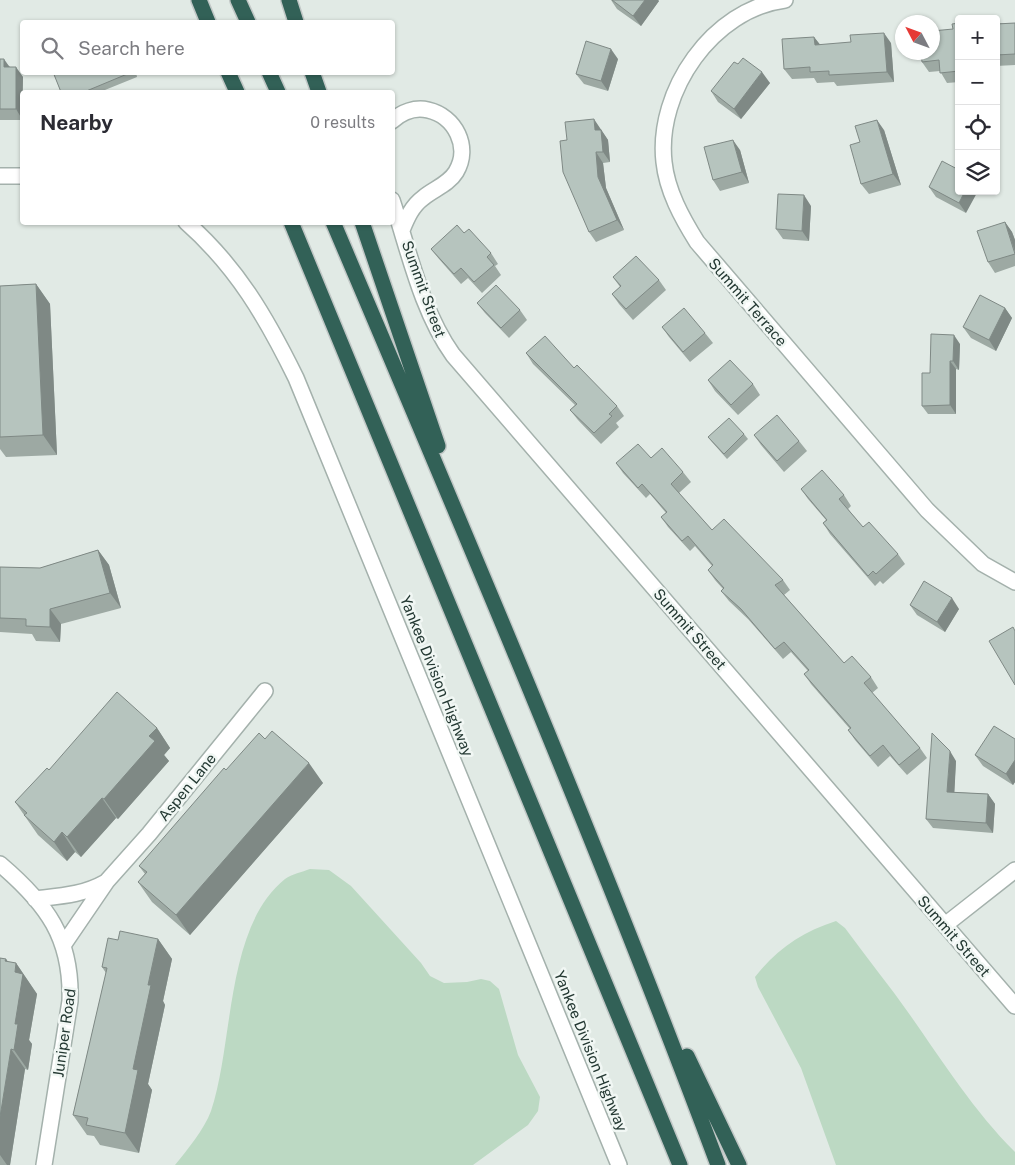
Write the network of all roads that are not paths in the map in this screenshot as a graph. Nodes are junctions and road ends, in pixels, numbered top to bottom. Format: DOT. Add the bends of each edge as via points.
graph roads {
  1 [pos="199,0"];
  2 [pos="238,0"];
  3 [pos="289,0"];
  4 [pos="785,0"];
  5 [pos="207,20"];
  6 [pos="247,20"];
  7 [pos="295,20"];
  8 [pos="229,75"];
  9 [pos="270,75"];
  10 [pos="313,75"];
  11 [pos="236,90"];
  12 [pos="277,90"];
  13 [pos="318,90"];
  14 [pos="395,119"];
  15 [pos="0,176"];
  16 [pos="20,176"];
  17 [pos="395,209"];
  18 [pos="189,225"];
  19 [pos="292,225"];
  20 [pos="334,225"];
  21 [pos="363,225"];
  22 [pos="402,230"];
  23 [pos="1015,582"];
  24 [pos="485,584"];
  25 [pos="265,691"];
  26 [pos="0,864"];
  27 [pos="1015,870"];
  28 [pos="108,881"];
  29 [pos="35,899"];
  30 [pos="945,925"];
  31 [pos="630,939"];
  32 [pos="64,944"];
  33 [pos="1015,1006"];
  34 [pos="44,1165"];
  35 [pos="619,1165"];
  36 [pos="680,1165"];
  37 [pos="718,1165"];
  38 [pos="739,1165"];
  1 -- 5 [label="highway"];
  2 -- 6 [label="highway"];
  3 -- 7 [label="highway"];
  4 -- 23 [label="street, Summit Terrace" via="766,2 734,18 696,56 680,78 664,134 664,162 670,189 697,242 927,510 983,564"];
  8 -- 11 [label="highway"];
  9 -- 12 [label="highway"];
  10 -- 13 [label="highway"];
  14 -- 22 [label="street, Summit Street" via="411,110 425,109 438,113 457,132 461,146 456,172 446,183 422,198"];
  15 -- 16 [label="street"];
  17 -- 22 [label="street, Summit Street"];
  18 -- 35 [label="street, Yankee Division Highway" via="232,267 255,300 296,378"];
  19 -- 36 [label="highway"];
  20 -- 24 [label="highway"];
  21 -- 24 [label="highway"];
  22 -- 30 [label="street, Summit Street" via="434,322 453,355"];
  24 -- 31 [label="highway"];
  25 -- 28 [label="street, Aspen Lane"];
  26 -- 29 [label="street, Juniper Road"];
  27 -- 30 [label="street"];
  28 -- 29 [label="street, Aspen Lane" via="77,894"];
  28 -- 32 [label="street, Aspen Lane"];
  29 -- 32 [label="street, Juniper Road" via="56,926"];
  30 -- 33 [label="street, Summit Street"];
  31 -- 37 [label="highway"];
  31 -- 38 [label="highway"];
  32 -- 34 [label="street, Juniper Road" via="71,977 70,1001"];
}
